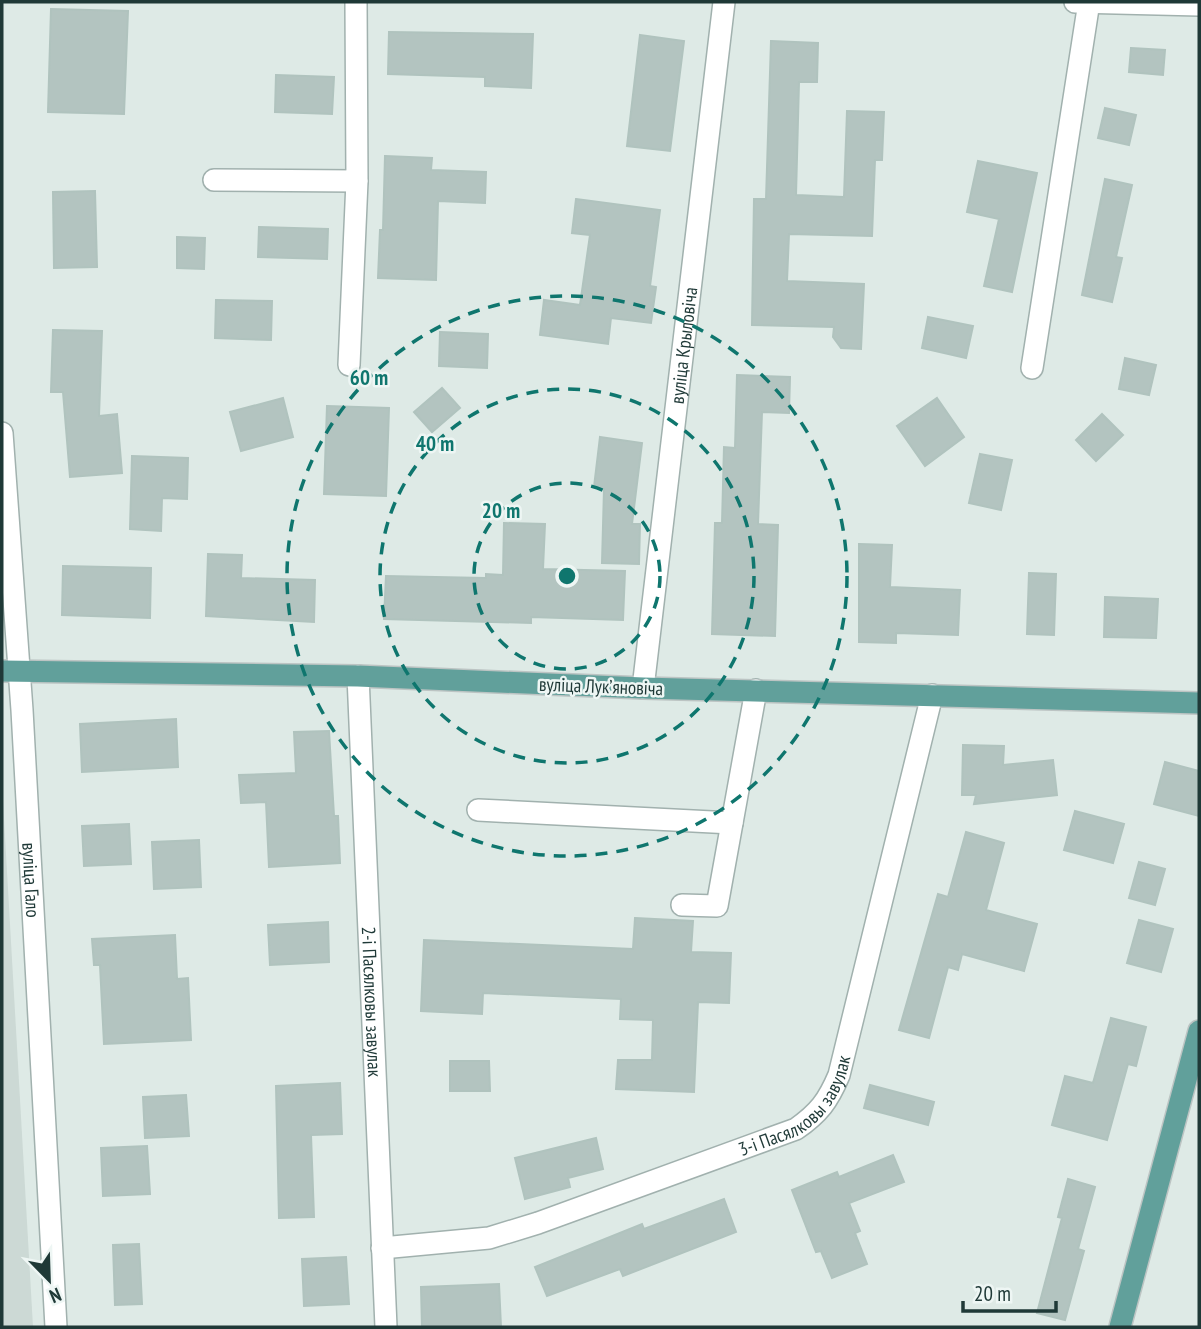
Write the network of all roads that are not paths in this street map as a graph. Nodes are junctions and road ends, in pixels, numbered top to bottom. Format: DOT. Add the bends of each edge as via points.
graph roads {
  1 [pos="356,2"];
  2 [pos="724,2"];
  3 [pos="1075,2"];
  4 [pos="1089,2"];
  5 [pos="1199,5"];
  6 [pos="214,180"];
  7 [pos="358,181"];
  8 [pos="349,366"];
  9 [pos="1032,368"];
  10 [pos="2,433"];
  11 [pos="10,672"];
  12 [pos="358,676"];
  13 [pos="643,688"];
  14 [pos="755,690"];
  15 [pos="932,695"];
  16 [pos="1199,703"];
  17 [pos="478,810"];
  18 [pos="732,823"];
  19 [pos="682,905"];
  20 [pos="1199,1031"];
  21 [pos="382,1248"];
  22 [pos="56,1327"];
  23 [pos="386,1327"];
  24 [pos="1120,1327"];
  1 -- 7 [label="street"];
  2 -- 13 [label="street, вуліца Крыловіча"];
  3 -- 4 [label="street"];
  4 -- 5 [label="street"];
  4 -- 9 [label="street"];
  6 -- 7 [label="street"];
  7 -- 8 [label="street"];
  10 -- 11 [label="street, вуліца Гало"];
  11 -- 12 [label="main road, вуліца Лукʼяновіча"];
  11 -- 22 [label="street, вуліца Гало"];
  12 -- 13 [label="main road, вуліца Лукʼяновіча"];
  12 -- 21 [label="street, 2-і Пасялковы завулак"];
  13 -- 14 [label="main road, вуліца Лукʼяновіча"];
  14 -- 15 [label="main road, вуліца Лукʼяновіча"];
  14 -- 18 [label="street"];
  15 -- 16 [label="main road, вуліца Лукʼяновіча"];
  15 -- 21 [label="street, 3-і Пасялковы завулак" via="839,1075 815,1115 796,1129 538,1223 489,1238"];
  17 -- 18 [label="street"];
  18 -- 19 [label="street" via="717,906"];
  20 -- 24 [label="main road"];
  21 -- 23 [label="street, 2-і Пасялковы завулак"];
}
